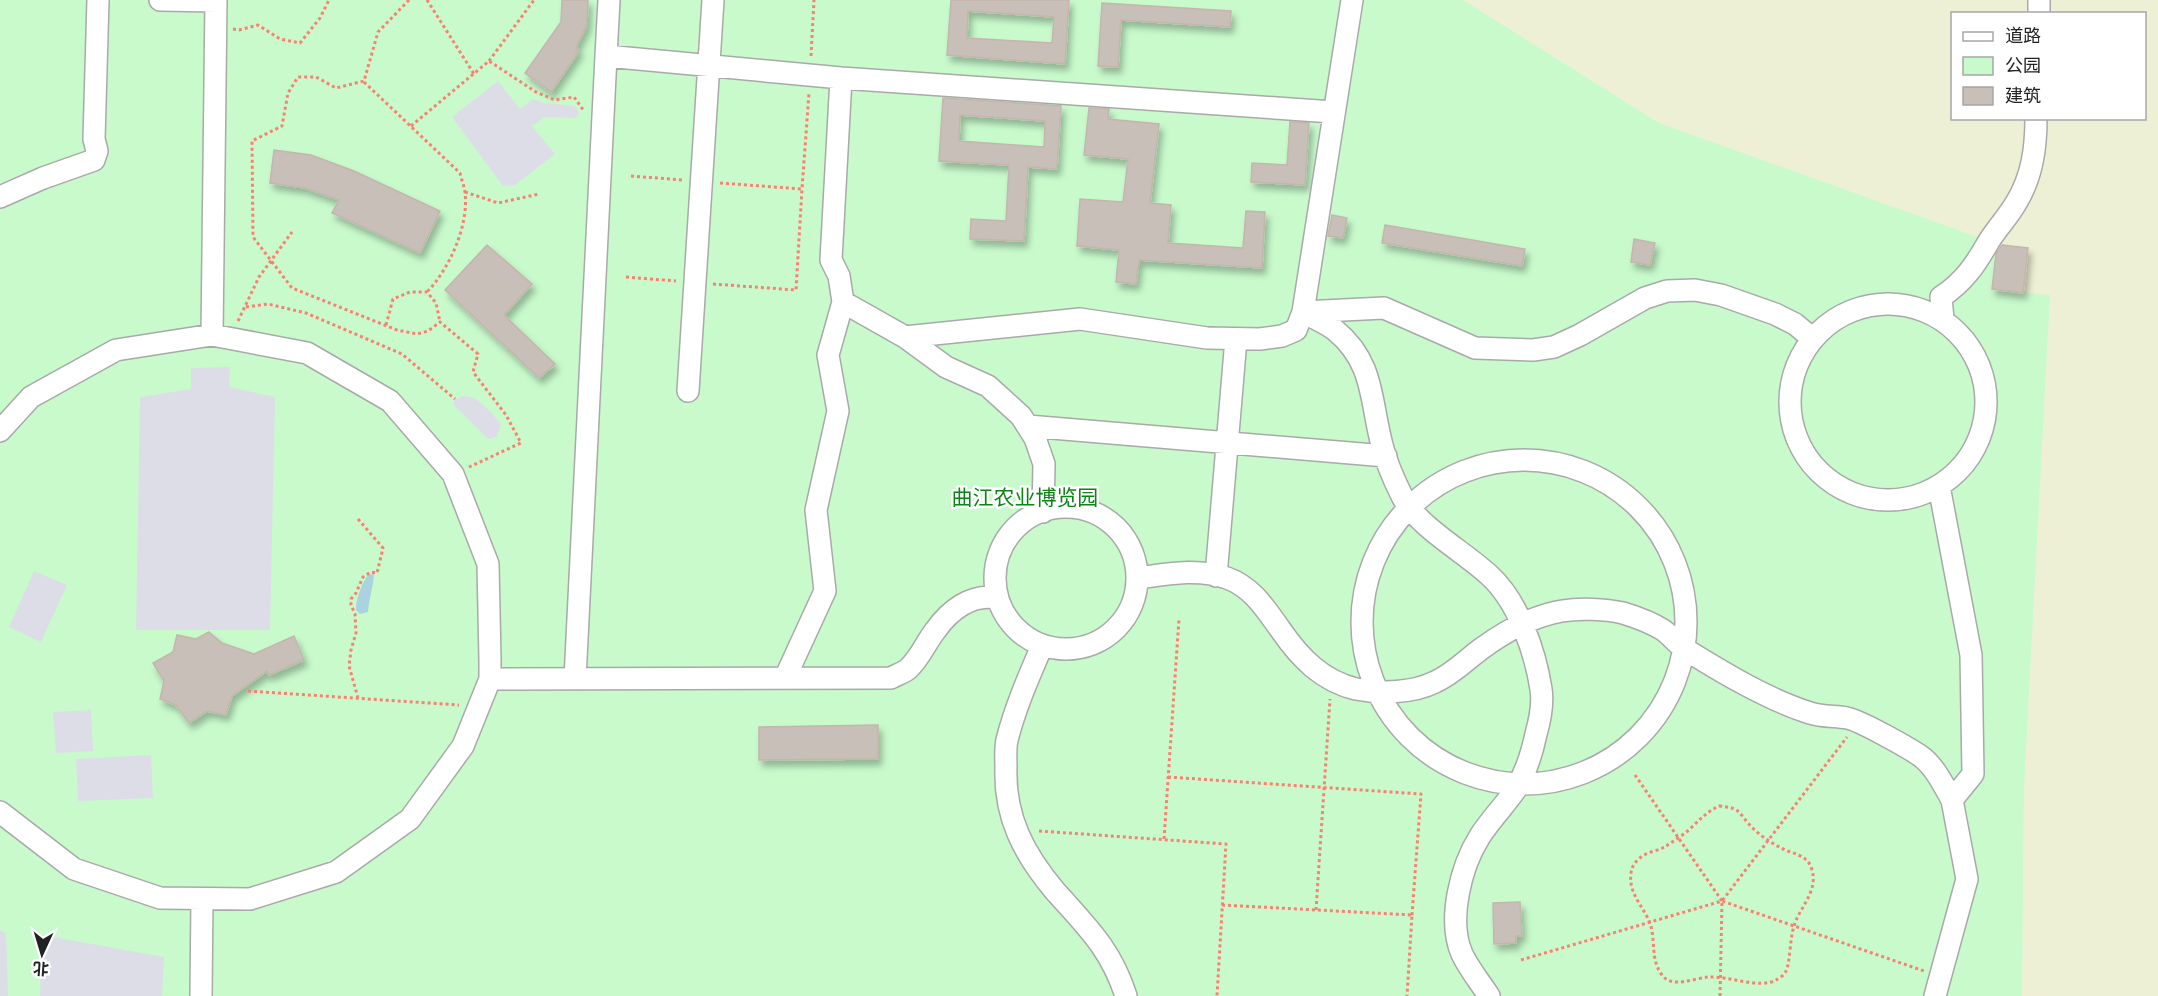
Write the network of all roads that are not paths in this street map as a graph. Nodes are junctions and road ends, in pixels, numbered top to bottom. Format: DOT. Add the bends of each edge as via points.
graph roads {
  1 [pos="98,0"];
  2 [pos="160,0"];
  3 [pos="216,0"];
  4 [pos="609,0"];
  5 [pos="713,0"];
  6 [pos="1352,0"];
  7 [pos="606,56"];
  8 [pos="709,66"];
  9 [pos="841,78"];
  10 [pos="1333,112"];
  11 [pos="2036,120"];
  12 [pos="0,197"];
  13 [pos="843,302"];
  14 [pos="1303,312"];
  15 [pos="1943,320"];
  16 [pos="220,337"];
  17 [pos="905,337"];
  18 [pos="1236,339"];
  19 [pos="1813,339"];
  20 [pos="688,392"];
  21 [pos="1028,426"];
  22 [pos="0,431"];
  23 [pos="1227,443"];
  24 [pos="1386,456"];
  25 [pos="1939,486"];
  26 [pos="1410,507"];
  27 [pos="1043,512"];
  28 [pos="1216,576"];
  29 [pos="1138,578"];
  30 [pos="997,598"];
  31 [pos="1522,624"];
  32 [pos="1042,646"];
  33 [pos="1684,650"];
  34 [pos="785,678"];
  35 [pos="490,679"];
  36 [pos="575,679"];
  37 [pos="1378,692"];
  38 [pos="1517,785"];
  39 [pos="1952,800"];
  40 [pos="0,812"];
  41 [pos="202,899"];
  42 [pos="1937,986"];
  43 [pos="201,996"];
  44 [pos="1126,996"];
  45 [pos="1489,996"];
  1 -- 12 [label="street" via="94,160"];
  2 -- 3 [label="street"];
  3 -- 16 [label="street"];
  4 -- 7 [label="street"];
  5 -- 8 [label="street"];
  6 -- 10 [label="street"];
  7 -- 8 [label="street"];
  7 -- 36 [label="street"];
  8 -- 9 [label="street"];
  8 -- 20 [label="street"];
  9 -- 10 [label="street"];
  9 -- 13 [label="street" via="831,260"];
  10 -- 14 [label="street"];
  11 -- 15 [label="street" via="2029,177 1970,272 1941,297"];
  13 -- 17 [label="street"];
  13 -- 34 [label="street" via="828,355 838,411 816,510 825,591"];
  14 -- 18 [label="street" via="1296,330 1282,336"];
  14 -- 19 [label="street" via="1384,308 1475,348 1533,350 1554,347 1580,335 1645,298 1667,291 1695,290 1775,314"];
  14 -- 24 [label="street" via="1334,330 1362,363"];
  15 -- 19 [label="street" via="1914,306 1882,303 1851,310 1823,327"];
  15 -- 25 [label="street" via="1967,342 1982,372 1987,404 1981,436 1964,465"];
  16 -- 22 [label="street" via="116,350 31,397"];
  16 -- 35 [label="street" via="307,353 390,401 453,474 488,564"];
  17 -- 18 [label="street" via="1080,319"];
  17 -- 21 [label="street" via="946,367 988,386"];
  18 -- 23 [label="street"];
  19 -- 25 [label="street" via="1803,351 1791,382 1790,414 1799,445 1818,472 1844,490 1876,500 1908,498"];
  21 -- 23 [label="street"];
  21 -- 27 [label="street" via="1044,464"];
  23 -- 24 [label="street"];
  23 -- 28 [label="street"];
  24 -- 26 [label="street"];
  25 -- 39 [label="street" via="1971,655 1973,774"];
  26 -- 31 [label="street" via="1440,537 1491,576"];
  26 -- 33 [label="street" via="1442,481 1491,462 1543,460 1597,476 1642,508 1674,554 1688,608"];
  26 -- 37 [label="street" via="1401,514 1373,558 1360,608 1365,660"];
  27 -- 29 [label="street" via="1079,508 1102,517 1121,532 1133,554"];
  27 -- 30 [label="street" via="1031,515 1012,531 999,551 994,575"];
  28 -- 29 [label="street" via="1180,573"];
  28 -- 37 [label="street" via="1248,590 1263,604 1295,650 1314,669 1331,680"];
  29 -- 32 [label="street" via="1134,600 1124,621 1108,636 1087,646 1064,650"];
  30 -- 32 [label="street" via="1006,618 1022,635"];
  30 -- 34 [label="street" via="985,596 968,601 951,612 907,669 891,678"];
  31 -- 33 [label="street" via="1562,611 1623,613 1664,630"];
  31 -- 37 [label="street" via="1435,683"];
  31 -- 38 [label="street" via="1542,692 1530,759"];
  32 -- 44 [label="street" via="1006,743 1005,782 1012,823 1028,856 1100,942"];
  33 -- 38 [label="street" via="1683,664 1660,715 1621,754 1571,779"];
  33 -- 39 [label="street" via="1785,704 1812,714 1849,718 1921,756"];
  34 -- 36 [label="street"];
  35 -- 36 [label="street"];
  35 -- 41 [label="street" via="463,746 410,819 336,872 250,899"];
  37 -- 38 [label="street" via="1385,708 1419,748 1464,774"];
  38 -- 45 [label="street" via="1479,837 1465,869 1457,902 1457,933 1462,953"];
  39 -- 42 [label="street" via="1967,879"];
  40 -- 41 [label="street" via="74,869 160,898"];
  41 -- 43 [label="street"];
}
